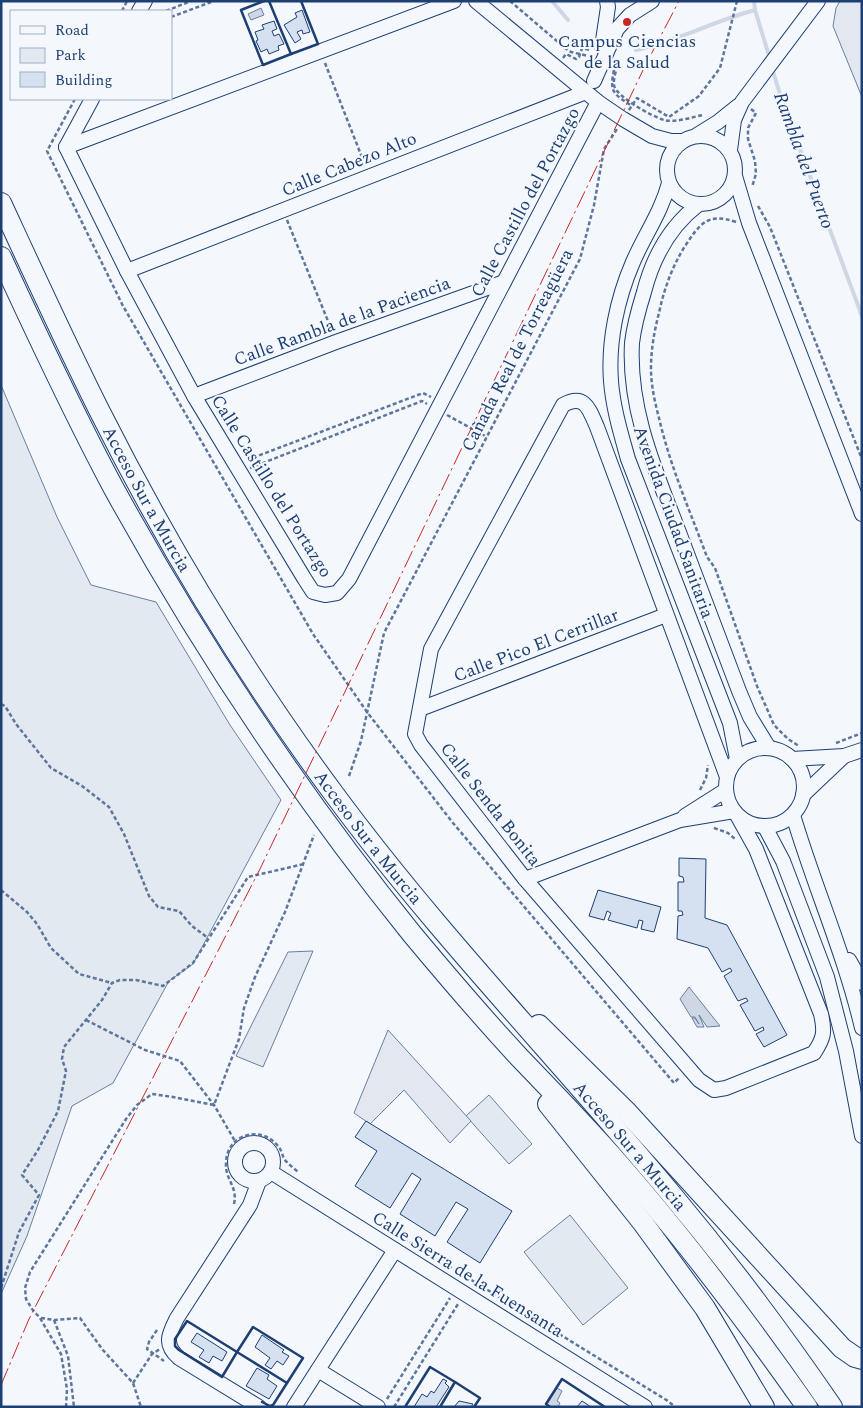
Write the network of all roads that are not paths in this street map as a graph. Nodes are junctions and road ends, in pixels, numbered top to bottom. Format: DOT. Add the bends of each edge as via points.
graph roads {
  1 [pos="454,1"];
  2 [pos="476,1"];
  3 [pos="601,1"];
  4 [pos="607,1"];
  5 [pos="816,2"];
  6 [pos="645,3"];
  7 [pos="608,57"];
  8 [pos="592,93"];
  9 [pos="746,98"];
  10 [pos="91,100"];
  11 [pos="645,133"];
  12 [pos="696,135"];
  13 [pos="682,141"];
  14 [pos="66,147"];
  15 [pos="730,150"];
  16 [pos="668,176"];
  17 [pos="735,176"];
  18 [pos="716,201"];
  19 [pos="1,203"];
  20 [pos="699,204"];
  21 [pos="747,226"];
  22 [pos="1,258"];
  23 [pos="127,271"];
  24 [pos="504,282"];
  25 [pos="194,396"];
  26 [pos="862,514"];
  27 [pos="666,615"];
  28 [pos="420,709"];
  29 [pos="769,748"];
  30 [pos="862,750"];
  31 [pos="844,756"];
  32 [pos="738,759"];
  33 [pos="792,759"];
  34 [pos="726,784"];
  35 [pos="803,795"];
  36 [pos="735,813"];
  37 [pos="792,815"];
  38 [pos="680,820"];
  39 [pos="765,827"];
  40 [pos="525,879"];
  41 [pos="831,926"];
  42 [pos="862,983"];
  43 [pos="488,985"];
  44 [pos="862,1028"];
  45 [pos="516,1054"];
  46 [pos="862,1136"];
  47 [pos="271,1172"];
  48 [pos="258,1181"];
  49 [pos="395,1250"];
  50 [pos="842,1348"];
  51 [pos="862,1351"];
  52 [pos="862,1359"];
  53 [pos="318,1370"];
  54 [pos="641,1405"];
  55 [pos="259,1407"];
  56 [pos="294,1407"];
  57 [pos="378,1407"];
  58 [pos="764,1407"];
  59 [pos="807,1407"];
  60 [pos="832,1407"];
  1 -- 14 [label="street"];
  2 -- 8 [label="street"];
  3 -- 7 [label="street" via="595,42"];
  4 -- 7 [label="street" via="603,44"];
  5 -- 9 [label="street"];
  6 -- 7 [label="street" via="614,32"];
  7 -- 8 [label="street, Calle Castillo del Portazgo"];
  8 -- 11 [label="street"];
  8 -- 23 [label="street, Calle Cabezo Alto"];
  8 -- 24 [label="street, Calle Castillo del Portazgo"];
  9 -- 12 [label="street" via="727,116"];
  9 -- 15 [label="street" via="734,120"];
  10 -- 14 [label="street"];
  11 -- 13 [label="street"];
  11 -- 16 [label="street" via="659,150"];
  12 -- 13 [label="street"];
  12 -- 15 [label="street" via="719,140"];
  13 -- 16 [label="street" via="671,153"];
  14 -- 23 [label="street, Calle Castillo del Portazgo"];
  15 -- 17 [label="street"];
  16 -- 20 [label="street" via="678,196"];
  16 -- 32 [label="street, Avenida Ciudad Sanitaria" via="659,212 636,256 621,296 612,341 611,382 628,459 730,723"];
  17 -- 18 [label="street" via="728,191"];
  17 -- 21 [label="street"];
  18 -- 20 [label="street"];
  18 -- 21 [label="street" via="739,210"];
  19 -- 43 [label="highway, Acceso Sur a Murcia" via="99,411 166,534 231,642 332,792"];
  20 -- 29 [label="street, Avenida Ciudad Sanitaria" via="672,230 652,267 632,342 633,384 649,452 739,691 754,725"];
  21 -- 26 [label="street"];
  22 -- 45 [label="highway, Acceso Sur a Murcia" via="35,332 150,554 244,705 315,807 411,932"];
  23 -- 25 [label="street, Calle Castillo del Portazgo"];
  24 -- 25 [label="street, Calle Rambla de la Paciencia"];
  24 -- 25 [label="street, Calle Castillo del Portazgo" via="349,579 338,593 325,595 314,592"];
  27 -- 28 [label="street, Calle Pico El Cerrillar"];
  27 -- 28 [label="street, Calle Senda Bonita" via="597,427 588,408 581,401 572,400 563,405 432,649"];
  27 -- 34 [label="street"];
  28 -- 40 [label="street, Calle Senda Bonita" via="415,734 421,745"];
  29 -- 32 [label="street" via="752,750"];
  29 -- 33 [label="street"];
  30 -- 31 [label="street"];
  31 -- 33 [label="street"];
  31 -- 35 [label="street"];
  32 -- 34 [label="street"];
  33 -- 35 [label="street" via="801,772"];
  34 -- 36 [label="street" via="728,802"];
  34 -- 38 [label="street"];
  35 -- 37 [label="street"];
  36 -- 38 [label="street"];
  36 -- 39 [label="street" via="750,824"];
  36 -- 40 [label="street, Calle Senda Bonita" via="756,848 824,1027 822,1041 814,1054 726,1088 714,1090 699,1080"];
  37 -- 39 [label="street"];
  37 -- 41 [label="street"];
  38 -- 40 [label="street"];
  39 -- 46 [label="street" via="783,861 827,977 846,1051"];
  41 -- 42 [label="street"];
  41 -- 44 [label="street"];
  43 -- 50 [label="highway" via="540,1025 626,1111"];
  43 -- 60 [label="highway, Acceso Sur a Murcia" via="720,1253"];
  45 -- 58 [label="highway" via="551,1108 705,1308"];
  45 -- 59 [label="highway, Acceso Sur a Murcia" via="656,1208 732,1304"];
  47 -- 48 [label="street"];
  47 -- 48 [label="street" via="274,1165 270,1151 258,1143 243,1146 235,1159 235,1167 244,1179"];
  47 -- 49 [label="street, Calle Sierra de la Fuensanta"];
  48 -- 55 [label="street" via="250,1205 178,1318 168,1343 179,1358"];
  49 -- 53 [label="street"];
  49 -- 54 [label="street, Calle Sierra de la Fuensanta"];
  50 -- 51 [label="highway"];
  50 -- 52 [label="highway"];
  53 -- 56 [label="street"];
  53 -- 57 [label="street"];
}
